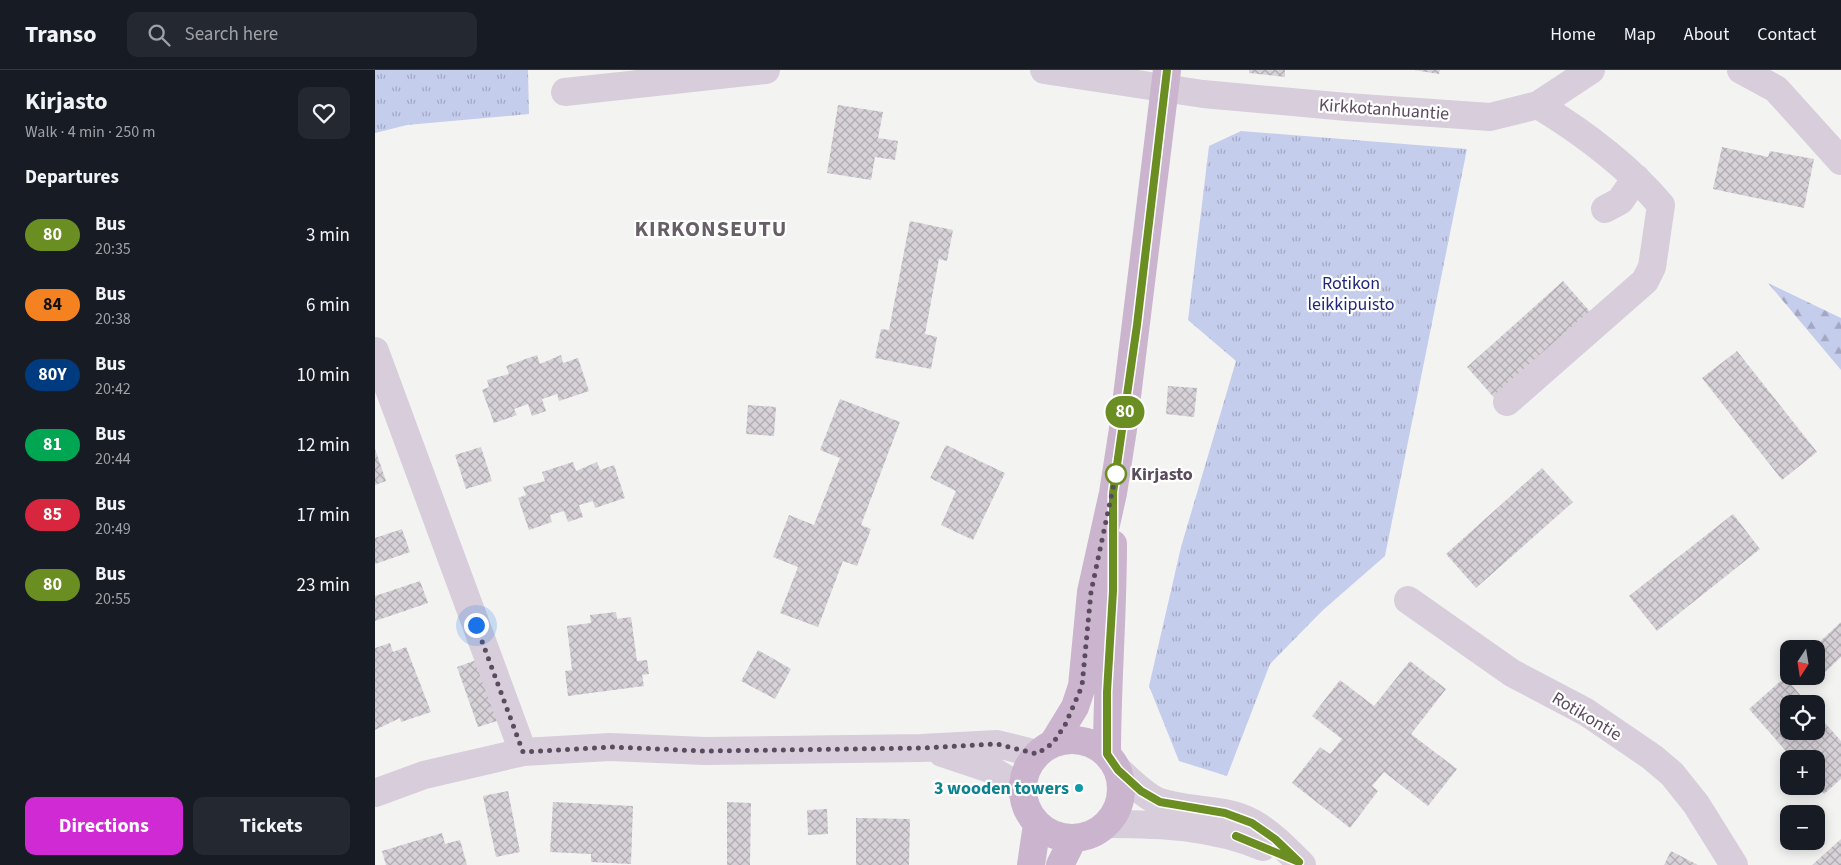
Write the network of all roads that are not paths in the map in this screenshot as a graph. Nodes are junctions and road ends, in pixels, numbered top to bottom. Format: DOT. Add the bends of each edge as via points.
graph roads {
  1 [pos="766,70"];
  2 [pos="1044,70"];
  3 [pos="1591,70"];
  4 [pos="1741,70"];
  5 [pos="1167,79"];
  6 [pos="565,92"];
  7 [pos="1538,105"];
  8 [pos="1841,161"];
  9 [pos="1636,178"];
  10 [pos="1605,209"];
  11 [pos="375,351"];
  12 [pos="1507,402"];
  13 [pos="1113,493"];
  14 [pos="1408,600"];
  15 [pos="921,748"];
  16 [pos="1045,748"];
  17 [pos="523,752"];
  18 [pos="1113,762"];
  19 [pos="1023,789"];
  20 [pos="375,793"];
  21 [pos="1037,824"];
  22 [pos="1108,824"];
  23 [pos="1073,839"];
  24 [pos="1301,864"];
  25 [pos="1031,865"];
  26 [pos="1060,865"];
  27 [pos="1734,865"];
  1 -- 6 [label="street"];
  2 -- 5 [label="street, Kirkkotanhuantie"];
  3 -- 7 [label="street, Kirkkotanhuantie"];
  4 -- 8 [label="street" via="1775,89"];
  5 -- 7 [label="street, Kirkkotanhuantie" via="1347,107 1489,117"];
  5 -- 13 [label="main road"];
  7 -- 9 [label="street" via="1594,142"];
  9 -- 10 [label="street" via="1620,201"];
  9 -- 12 [label="street" via="1661,205 1652,267 1645,281"];
  11 -- 17 [label="street"];
  13 -- 16 [label="main road" via="1091,592 1082,686 1065,725"];
  13 -- 18 [label="main road" via="1113,591 1108,666"];
  14 -- 27 [label="street, Rotikontie" via="1512,673 1586,712 1653,757 1672,774 1696,804"];
  15 -- 16 [label="street" via="997,744"];
  15 -- 17 [label="street" via="705,751 610,747"];
  15 -- 19 [label="street" via="990,769"];
  16 -- 18 [label="main road" via="1067,740 1082,740 1096,745"];
  16 -- 19 [label="main road" via="1024,776"];
  17 -- 20 [label="street" via="424,775"];
  18 -- 22 [label="main road" via="1122,784 1121,798"];
  18 -- 24 [label="street" via="1141,791 1160,802 1225,813 1252,823"];
  19 -- 21 [label="main road" via="1024,802"];
  21 -- 23 [label="main road" via="1060,837"];
  21 -- 25 [label="main road"];
  22 -- 23 [label="main road" via="1097,832"];
  22 -- 24 [label="street" via="1161,824 1236,836"];
  23 -- 26 [label="main road"];
}
